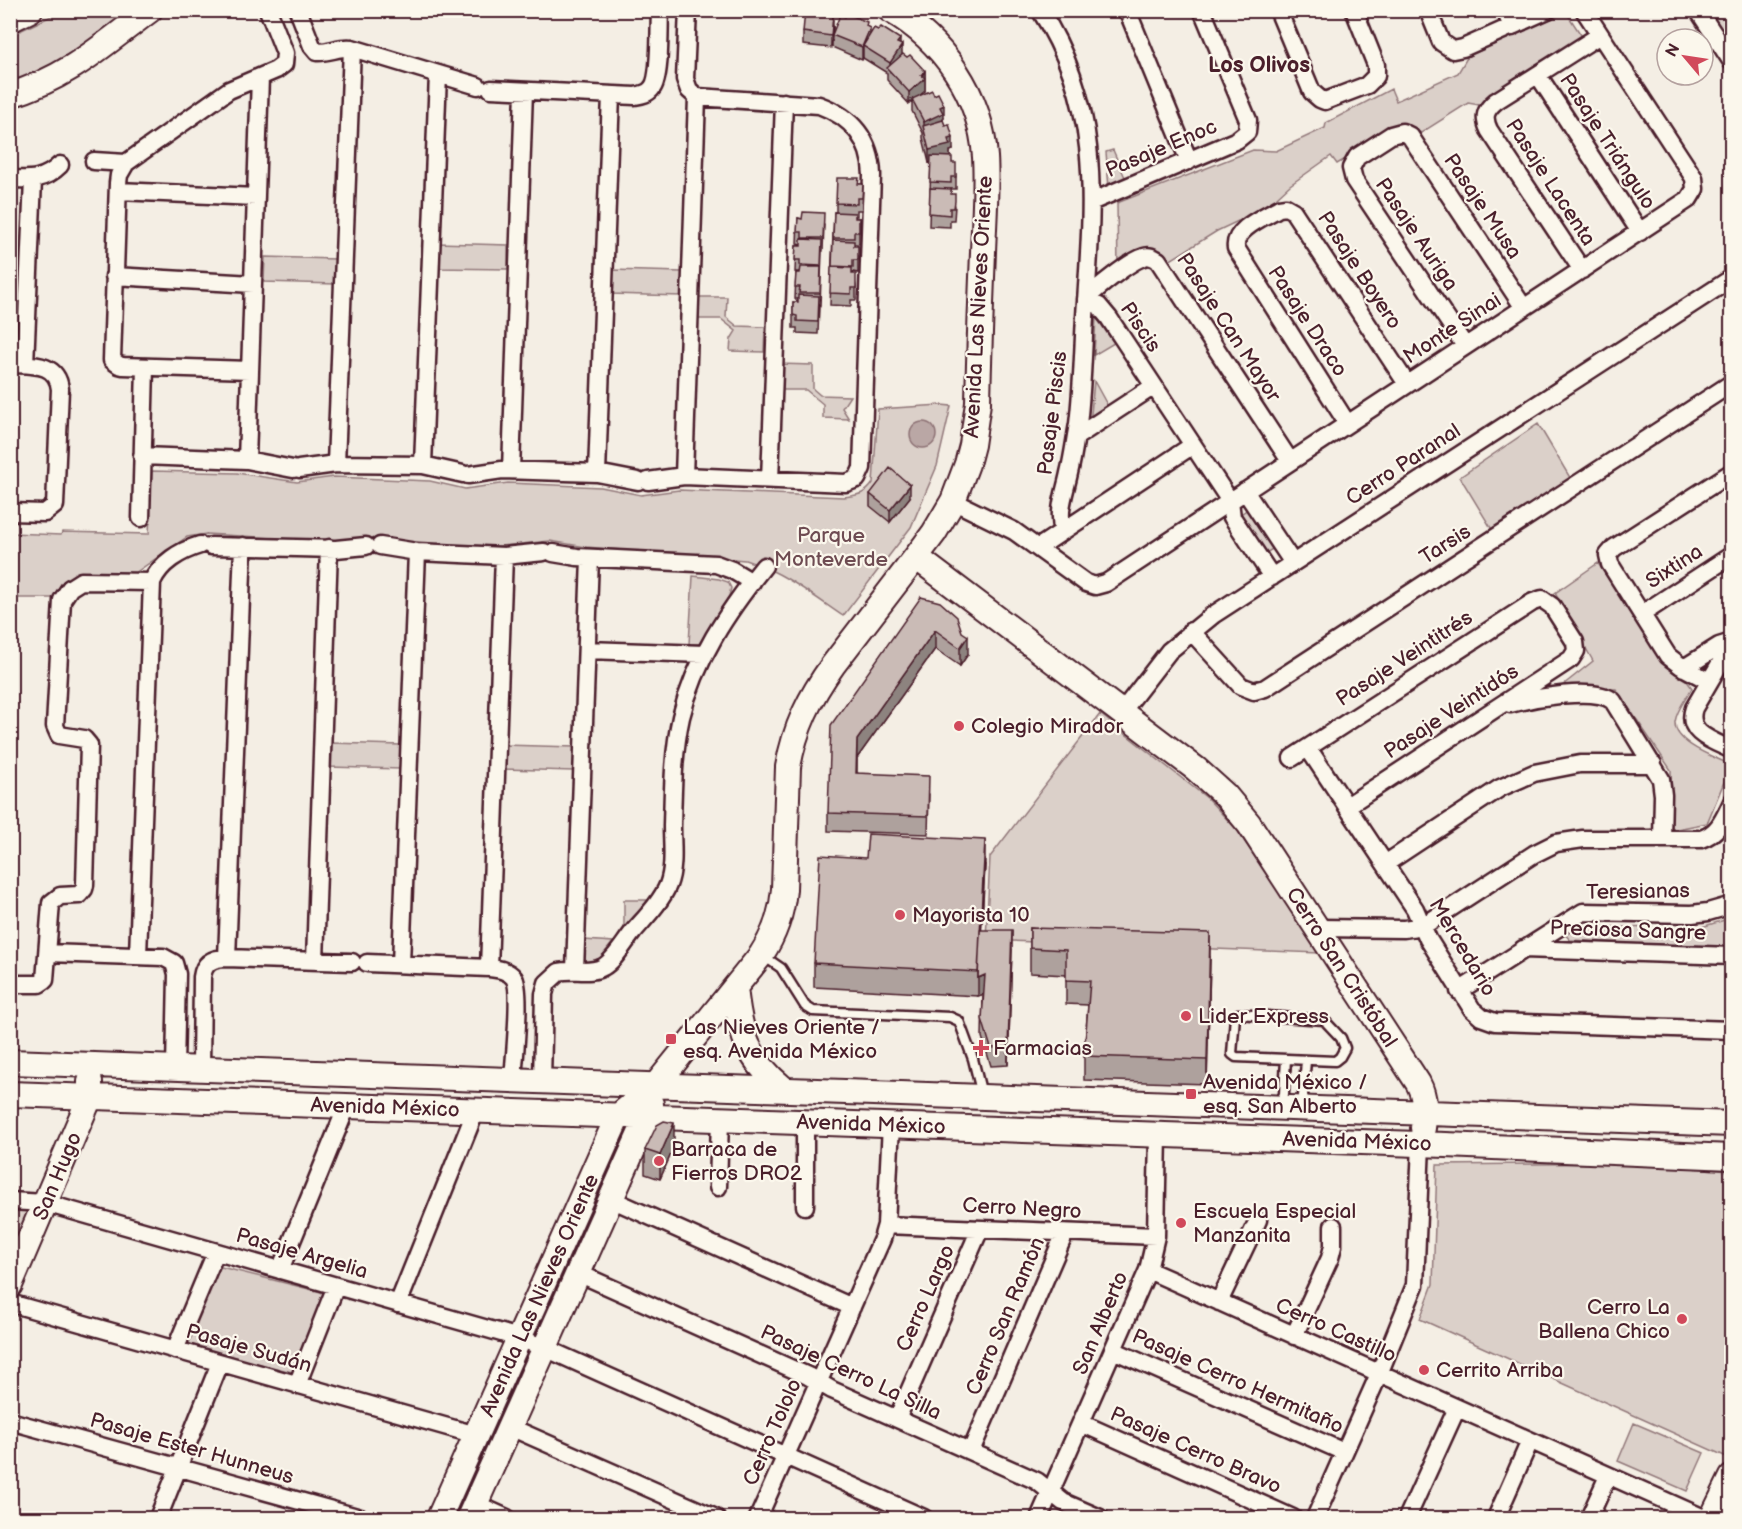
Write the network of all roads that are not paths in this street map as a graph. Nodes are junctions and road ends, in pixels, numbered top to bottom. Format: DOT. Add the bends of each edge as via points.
graph roads {
  1 [pos="30,10"];
  2 [pos="150,10"];
  3 [pos="268,10"];
  4 [pos="298,10"];
  5 [pos="660,10"];
  6 [pos="688,10"];
  7 [pos="890,10"];
  8 [pos="1040,10"];
  9 [pos="1126,10"];
  10 [pos="1202,10"];
  11 [pos="1278,10"];
  12 [pos="1354,10"];
  13 [pos="1428,10"];
  14 [pos="1505,10"];
  15 [pos="1548,10"];
  16 [pos="1584,10"];
  17 [pos="1698,10"];
  18 [pos="10,20"];
  19 [pos="1512,27"];
  20 [pos="1600,35"];
  21 [pos="352,48"];
  22 [pos="1731,62"];
  23 [pos="438,74"];
  24 [pos="1538,75"];
  25 [pos="260,77"];
  26 [pos="524,91"];
  27 [pos="10,95"];
  28 [pos="611,95"];
  29 [pos="697,97"];
  30 [pos="784,102"];
  31 [pos="1402,132"];
  32 [pos="1189,161"];
  33 [pos="94,162"];
  34 [pos="126,163"];
  35 [pos="60,165"];
  36 [pos="10,178"];
  37 [pos="33,180"];
  38 [pos="117,191"];
  39 [pos="256,196"];
  40 [pos="1091,202"];
  41 [pos="1640,232"];
  42 [pos="1235,241"];
  43 [pos="1582,270"];
  44 [pos="114,276"];
  45 [pos="1731,278"];
  46 [pos="253,284"];
  47 [pos="1086,299"];
  48 [pos="1524,308"];
  49 [pos="1465,346"];
  50 [pos="18,364"];
  51 [pos="145,367"];
  52 [pos="250,370"];
  53 [pos="1731,383"];
  54 [pos="1407,384"];
  55 [pos="1154,386"];
  56 [pos="1347,423"];
  57 [pos="1076,437"];
  58 [pos="1192,445"];
  59 [pos="142,456"];
  60 [pos="247,460"];
  61 [pos="1290,461"];
  62 [pos="336,464"];
  63 [pos="423,465"];
  64 [pos="511,470"];
  65 [pos="1731,472"];
  66 [pos="597,473"];
  67 [pos="684,476"];
  68 [pos="770,480"];
  69 [pos="1245,491"];
  70 [pos="953,501"];
  71 [pos="1230,501"];
  72 [pos="10,512"];
  73 [pos="141,518"];
  74 [pos="1063,531"];
  75 [pos="243,546"];
  76 [pos="1039,547"];
  77 [pos="329,548"];
  78 [pos="417,552"];
  79 [pos="1731,555"];
  80 [pos="504,556"];
  81 [pos="916,557"];
  82 [pos="590,558"];
  83 [pos="1293,563"];
  84 [pos="764,567"];
  85 [pos="1272,577"];
  86 [pos="152,582"];
  87 [pos="752,582"];
  88 [pos="1542,600"];
  89 [pos="1642,614"];
  90 [pos="1191,632"];
  91 [pos="1731,643"];
  92 [pos="586,650"];
  93 [pos="704,654"];
  94 [pos="1684,668"];
  95 [pos="1542,678"];
  96 [pos="1709,681"];
  97 [pos="1558,696"];
  98 [pos="1498,707"];
  99 [pos="1121,713"];
  100 [pos="1308,748"];
  101 [pos="1731,750"];
  102 [pos="1292,758"];
  103 [pos="1653,764"];
  104 [pos="1731,802"];
  105 [pos="1347,806"];
  106 [pos="1725,831"];
  107 [pos="1662,839"];
  108 [pos="1385,864"];
  109 [pos="1731,905"];
  110 [pos="1423,926"];
  111 [pos="1317,928"];
  112 [pos="1523,949"];
  113 [pos="48,953"];
  114 [pos="761,954"];
  115 [pos="138,955"];
  116 [pos="1731,956"];
  117 [pos="227,958"];
  118 [pos="315,961"];
  119 [pos="401,964"];
  120 [pos="489,968"];
  121 [pos="575,970"];
  122 [pos="14,984"];
  123 [pos="735,988"];
  124 [pos="1459,991"];
  125 [pos="1731,1030"];
  126 [pos="1286,1059"];
  127 [pos="1306,1061"];
  128 [pos="10,1062"];
  129 [pos="89,1064"];
  130 [pos="175,1068"];
  131 [pos="201,1069"];
  132 [pos="513,1080"];
  133 [pos="542,1081"];
  134 [pos="656,1084"];
  135 [pos="784,1089"];
  136 [pos="10,1094"];
  137 [pos="982,1096"];
  138 [pos="90,1097"];
  139 [pos="347,1106"];
  140 [pos="1278,1106"];
  141 [pos="1308,1108"];
  142 [pos="476,1110"];
  143 [pos="1338,1110"];
  144 [pos="1425,1113"];
  145 [pos="618,1116"];
  146 [pos="648,1116"];
  147 [pos="720,1119"];
  148 [pos="805,1122"];
  149 [pos="1731,1124"];
  150 [pos="891,1125"];
  151 [pos="1158,1134"];
  152 [pos="1318,1140"];
  153 [pos="1421,1144"];
  154 [pos="1731,1157"];
  155 [pos="718,1187"];
  156 [pos="611,1199"];
  157 [pos="10,1202"];
  158 [pos="45,1203"];
  159 [pos="805,1206"];
  160 [pos="1258,1220"];
  161 [pos="886,1225"];
  162 [pos="1333,1227"];
  163 [pos="980,1229"];
  164 [pos="1065,1233"];
  165 [pos="1156,1236"];
  166 [pos="216,1252"];
  167 [pos="280,1270"];
  168 [pos="1148,1270"];
  169 [pos="578,1273"];
  170 [pos="10,1285"];
  171 [pos="336,1286"];
  172 [pos="1219,1302"];
  173 [pos="10,1303"];
  174 [pos="398,1304"];
  175 [pos="852,1306"];
  176 [pos="1294,1336"];
  177 [pos="519,1338"];
  178 [pos="545,1348"];
  179 [pos="175,1350"];
  180 [pos="1113,1350"];
  181 [pos="220,1363"];
  182 [pos="1379,1374"];
  183 [pos="819,1382"];
  184 [pos="297,1385"];
  185 [pos="1457,1408"];
  186 [pos="897,1419"];
  187 [pos="10,1421"];
  188 [pos="1081,1424"];
  189 [pos="510,1426"];
  190 [pos="476,1436"];
  191 [pos="1530,1441"];
  192 [pos="970,1451"];
  193 [pos="1344,1452"];
  194 [pos="786,1456"];
  195 [pos="178,1468"];
  196 [pos="1608,1476"];
  197 [pos="1731,1477"];
  198 [pos="1051,1492"];
  199 [pos="473,1511"];
  200 [pos="158,1518"];
  201 [pos="361,1518"];
  202 [pos="439,1518"];
  203 [pos="507,1518"];
  204 [pos="716,1518"];
  205 [pos="759,1518"];
  206 [pos="924,1518"];
  207 [pos="1039,1518"];
  208 [pos="1100,1518"];
  209 [pos="1293,1518"];
  210 [pos="1315,1518"];
  211 [pos="1407,1518"];
  212 [pos="1496,1518"];
  213 [pos="1589,1518"];
  214 [pos="1704,1518"];
  215 [pos="1712,1518"];
  1 -- 18 [label="main road"];
  2 -- 27 [label="main road" via="82,62"];
  3 -- 25 [label="street" via="285,58 280,67"];
  4 -- 21 [label="street" via="317,52"];
  5 -- 28 [label="street" via="657,78 652,90 641,95"];
  6 -- 29 [label="street" via="685,79"];
  7 -- 70 [label="main road, Avenida Las Nieves Oriente" via="921,31 958,74 978,117 985,155 976,425"];
  8 -- 40 [label="street, Piscis" via="1064,54 1080,97 1088,140"];
  9 -- 32 [label="street"];
  10 -- 32 [label="street, Pasaje Enoc" via="1248,120 1247,132 1238,140"];
  11 -- 12 [label="street" via="1312,92 1320,99 1331,100 1367,85 1376,76 1376,65"];
  13 -- 19 [label="street" via="1441,42 1453,50"];
  14 -- 19 [label="street"];
  15 -- 19 [label="street"];
  16 -- 20 [label="street"];
  17 -- 22 [label="street"];
  20 -- 24 [label="street, Pasaje Lacenta"];
  20 -- 41 [label="street, Monte Sinai" via="1694,178 1695,189 1685,202"];
  21 -- 23 [label="street"];
  21 -- 62 [label="street"];
  23 -- 26 [label="street" via="484,87"];
  23 -- 63 [label="street"];
  24 -- 41 [label="street, Pasaje Triángulo"];
  24 -- 43 [label="street, Pasaje Lacenta" via="1490,106 1485,120"];
  25 -- 34 [label="street" via="223,94"];
  25 -- 39 [label="street"];
  26 -- 28 [label="street"];
  26 -- 64 [label="street"];
  28 -- 66 [label="street"];
  29 -- 30 [label="street"];
  29 -- 67 [label="street"];
  30 -- 68 [label="street"];
  30 -- 68 [label="street" via="819,105 837,112 864,140 872,163 862,468 860,476 850,483"];
  31 -- 48 [label="street, Pasaje Musa" via="1413,140"];
  31 -- 49 [label="street, Pasaje Auriga" via="1357,157 1352,164 1352,176"];
  32 -- 40 [label="street, Pasaje Enoc"];
  33 -- 34 [label="street"];
  34 -- 38 [label="street"];
  35 -- 37 [label="street" via="49,175"];
  36 -- 37 [label="street"];
  37 -- 50 [label="street"];
  38 -- 39 [label="street"];
  38 -- 44 [label="street"];
  39 -- 46 [label="street"];
  40 -- 47 [label="street, Piscis"];
  41 -- 43 [label="street, Monte Sinai"];
  42 -- 54 [label="street, Pasaje Boyero" via="1240,232 1279,208 1293,211"];
  42 -- 56 [label="street, Pasaje Draco" via="1237,252"];
  43 -- 48 [label="street, Monte Sinai"];
  44 -- 46 [label="street"];
  44 -- 51 [label="street" via="112,360 118,365"];
  45 -- 83 [label="street, Cerro Paranal"];
  46 -- 52 [label="street"];
  47 -- 55 [label="street, Piscis" via="1109,318"];
  47 -- 57 [label="street, Pasaje Piscis"];
  47 -- 61 [label="street, Pasaje Can Mayor" via="1140,259 1151,256 1158,260"];
  48 -- 49 [label="street, Monte Sinai"];
  49 -- 54 [label="street, Monte Sinai"];
  50 -- 72 [label="street" via="49,369 59,383 56,501 45,513"];
  51 -- 52 [label="street"];
  51 -- 59 [label="street"];
  52 -- 60 [label="street"];
  53 -- 90 [label="street, Tarsis" via="1265,688 1254,691 1241,686"];
  54 -- 56 [label="street, Monte Sinai"];
  55 -- 57 [label="street"];
  55 -- 58 [label="street, Piscis"];
  56 -- 61 [label="street, Monte Sinai"];
  57 -- 74 [label="street, Pasaje Piscis" via="1061,507"];
  58 -- 71 [label="street, Piscis"];
  58 -- 74 [label="street"];
  59 -- 60 [label="street"];
  59 -- 73 [label="street"];
  60 -- 62 [label="street" via="296,469"];
  61 -- 69 [label="street, Monte Sinai"];
  62 -- 63 [label="street"];
  63 -- 64 [label="street" via="466,475"];
  64 -- 66 [label="street"];
  65 -- 89 [label="street" via="1608,555"];
  66 -- 67 [label="street" via="643,481"];
  67 -- 68 [label="street"];
  69 -- 71 [label="street, Monte Sinai"];
  69 -- 83 [label="street"];
  70 -- 76 [label="street, Monte Sinai"];
  70 -- 81 [label="main road, Avenida Las Nieves Oriente"];
  71 -- 76 [label="street, Monte Sinai" via="1101,585 1086,583"];
  71 -- 85 [label="street, Piscis" via="1232,517"];
  74 -- 76 [label="street"];
  75 -- 77 [label="street"];
  75 -- 86 [label="street" via="205,546 185,551 166,563"];
  75 -- 117 [label="street"];
  77 -- 78 [label="street" via="373,546"];
  77 -- 118 [label="street"];
  78 -- 80 [label="street"];
  78 -- 119 [label="street"];
  79 -- 89 [label="street, Sixtina"];
  80 -- 82 [label="street" via="549,552"];
  80 -- 120 [label="street"];
  81 -- 99 [label="main road, Cerro San Cristóbal"];
  81 -- 114 [label="main road, Avenida Las Nieves Oriente" via="818,686 797,727 788,767 783,906 774,933"];
  82 -- 87 [label="street" via="716,564"];
  82 -- 92 [label="street"];
  83 -- 85 [label="street, Cerro Paranal"];
  84 -- 87 [label="street"];
  85 -- 90 [label="street, Cerro Paranal"];
  86 -- 113 [label="street" via="81,581 62,600 55,726 59,735 84,740 89,745 85,885 79,895 60,896 51,903"];
  86 -- 115 [label="street"];
  87 -- 93 [label="street"];
  88 -- 95 [label="street, Pasaje Veintidós" via="1550,603 1563,622 1576,651 1571,659"];
  88 -- 100 [label="street, Pasaje Veintitrés" via="1533,602"];
  89 -- 94 [label="street" via="1668,656"];
  90 -- 99 [label="street, Cerro Paranal" via="1159,663"];
  91 -- 94 [label="street" via="1719,645"];
  91 -- 96 [label="street"];
  92 -- 93 [label="street"];
  92 -- 121 [label="street"];
  93 -- 121 [label="street" via="687,696 676,746 672,869 668,885 608,963 593,970"];
  94 -- 96 [label="street"];
  95 -- 97 [label="street"];
  95 -- 98 [label="street, Pasaje Veintidós"];
  96 -- 101 [label="street" via="1694,708 1692,721 1699,733"];
  97 -- 98 [label="street"];
  97 -- 103 [label="street" via="1592,694 1609,698"];
  98 -- 105 [label="street, Pasaje Veintidós"];
  99 -- 111 [label="main road, Cerro San Cristóbal" via="1225,795 1249,824"];
  100 -- 102 [label="street, Pasaje Veintitrés"];
  100 -- 105 [label="street, Mercedario"];
  103 -- 107 [label="street" via="1662,787"];
  103 -- 108 [label="street" via="1580,764 1534,773 1500,788"];
  104 -- 106 [label="street"];
  105 -- 108 [label="street, Mercedario"];
  106 -- 107 [label="street" via="1701,839"];
  107 -- 110 [label="street" via="1582,838 1556,843"];
  108 -- 110 [label="street, Mercedario"];
  109 -- 112 [label="street, Teresianas" via="1692,914 1588,911 1573,916"];
  110 -- 111 [label="street"];
  110 -- 124 [label="street, Mercedario"];
  111 -- 144 [label="main road, Cerro San Cristóbal" via="1418,1083 1424,1095"];
  112 -- 116 [label="street, Preciosa Sangre"];
  112 -- 124 [label="street, Teresianas"];
  113 -- 115 [label="street"];
  113 -- 122 [label="street" via="42,982"];
  114 -- 123 [label="main road, Avenida Las Nieves Oriente"];
  114 -- 137 [label="lane" via="781,968 805,1006 813,1011 950,1017 959,1021"];
  115 -- 130 [label="street" via="167,958 177,968"];
  117 -- 118 [label="street"];
  117 -- 131 [label="street" via="210,961 203,972"];
  118 -- 119 [label="street"];
  119 -- 120 [label="street"];
  120 -- 132 [label="street" via="506,972 517,984"];
  121 -- 133 [label="street" via="554,974 545,988"];
  123 -- 134 [label="main road, Avenida Las Nieves Oriente"];
  123 -- 135 [label="main road" via="747,1047 761,1068"];
  124 -- 125 [label="street, Mercedario" via="1476,1014 1495,1022"];
  126 -- 127 [label="lane"];
  126 -- 127 [label="lane" via="1232,1054 1235,1016 1328,1022 1345,1048 1340,1057 1335,1061"];
  126 -- 140 [label="lane" via="1284,1094"];
  127 -- 141 [label="lane" via="1303,1096"];
  128 -- 129 [label="main road, Avenida México"];
  129 -- 130 [label="main road, Avenida México"];
  129 -- 138 [label="main road, San Hugo"];
  130 -- 131 [label="main road, Avenida México"];
  131 -- 132 [label="main road, Avenida México"];
  132 -- 133 [label="main road, Avenida México"];
  133 -- 134 [label="main road, Avenida México"];
  134 -- 135 [label="main road, Avenida México"];
  134 -- 145 [label="main road, Avenida Las Nieves Oriente"];
  134 -- 146 [label="main road, Avenida Las Nieves Oriente"];
  135 -- 137 [label="main road, Avenida México"];
  136 -- 138 [label="main road, Avenida México"];
  137 -- 140 [label="main road, Avenida México"];
  138 -- 139 [label="main road, Avenida México"];
  138 -- 158 [label="main road, San Hugo"];
  139 -- 142 [label="main road, Avenida México"];
  139 -- 167 [label="street"];
  140 -- 141 [label="main road, Avenida México"];
  141 -- 143 [label="main road, Avenida México"];
  142 -- 145 [label="main road, Avenida México"];
  142 -- 174 [label="street"];
  143 -- 144 [label="main road, Avenida México"];
  143 -- 152 [label="main road" via="1343,1118 1337,1135"];
  144 -- 149 [label="main road, Avenida México"];
  144 -- 153 [label="main road, Cerro San Cristóbal"];
  145 -- 146 [label="main road, Avenida México"];
  145 -- 177 [label="main road, Avenida Las Nieves Oriente"];
  146 -- 147 [label="main road, Avenida México"];
  146 -- 156 [label="main road, Avenida Las Nieves Oriente"];
  147 -- 148 [label="main road, Avenida México"];
  147 -- 155 [label="street"];
  148 -- 150 [label="main road, Avenida México"];
  148 -- 159 [label="street"];
  150 -- 151 [label="main road, Avenida México"];
  150 -- 161 [label="street, Cerro Tololo"];
  151 -- 152 [label="main road, Avenida México"];
  151 -- 165 [label="street, San Alberto"];
  152 -- 153 [label="main road, Avenida México"];
  153 -- 154 [label="main road, Avenida México"];
  153 -- 182 [label="street, Cerro San Cristóbal" via="1415,1285"];
  156 -- 169 [label="main road, Avenida Las Nieves Oriente"];
  156 -- 175 [label="street"];
  157 -- 158 [label="street, Pasaje Argelia"];
  158 -- 166 [label="street, Pasaje Argelia"];
  158 -- 170 [label="main road, San Hugo"];
  160 -- 172 [label="street"];
  161 -- 163 [label="street, Cerro Negro"];
  161 -- 175 [label="street, Cerro Tololo"];
  162 -- 176 [label="street" via="1330,1258"];
  163 -- 164 [label="street, Cerro Negro"];
  163 -- 186 [label="street, Cerro Largo"];
  164 -- 165 [label="street, Cerro Negro"];
  164 -- 192 [label="street, Cerro San Ramón"];
  165 -- 168 [label="street, San Alberto"];
  166 -- 167 [label="street, Pasaje Argelia"];
  166 -- 179 [label="street"];
  167 -- 171 [label="street, Pasaje Argelia"];
  168 -- 172 [label="street, Cerro Castillo"];
  168 -- 180 [label="street, San Alberto"];
  169 -- 178 [label="main road, Avenida Las Nieves Oriente"];
  169 -- 183 [label="street, Pasaje Cerro La Silla"];
  171 -- 174 [label="street, Pasaje Argelia"];
  171 -- 184 [label="street"];
  172 -- 176 [label="street, Cerro Castillo"];
  173 -- 179 [label="street, Pasaje Sudán"];
  174 -- 177 [label="street, Pasaje Argelia"];
  175 -- 183 [label="street, Cerro Tololo"];
  176 -- 182 [label="street, Cerro Castillo"];
  177 -- 178 [label="street, Pasaje Argelia"];
  177 -- 190 [label="main road, Avenida Las Nieves Oriente"];
  178 -- 189 [label="main road, Avenida Las Nieves Oriente"];
  178 -- 194 [label="street, Pasaje Argelia"];
  179 -- 181 [label="street, Pasaje Sudán"];
  180 -- 188 [label="street, San Alberto"];
  180 -- 193 [label="street, Pasaje Cerro Hermitaño"];
  181 -- 184 [label="street, Pasaje Sudán"];
  181 -- 195 [label="street"];
  182 -- 185 [label="street, Cerro Castillo"];
  182 -- 193 [label="street, Cerro San Cristóbal"];
  183 -- 186 [label="street, Pasaje Cerro La Silla"];
  183 -- 194 [label="street, Cerro Tololo"];
  184 -- 190 [label="street, Pasaje Sudán"];
  185 -- 191 [label="street, Cerro Castillo"];
  185 -- 211 [label="street"];
  186 -- 192 [label="street, Pasaje Cerro La Silla"];
  187 -- 195 [label="street, Pasaje Ester Hunneus"];
  188 -- 198 [label="street, San Alberto"];
  188 -- 209 [label="street, Pasaje Cerro Bravo"];
  189 -- 199 [label="main road, Avenida Las Nieves Oriente"];
  189 -- 204 [label="street"];
  190 -- 202 [label="main road, Avenida Las Nieves Oriente"];
  191 -- 196 [label="street, Cerro Castillo"];
  191 -- 212 [label="street"];
  192 -- 198 [label="street, Pasaje Cerro La Silla" via="1038,1481"];
  193 -- 210 [label="street, Cerro San Cristóbal"];
  194 -- 205 [label="street, Cerro Tololo"];
  194 -- 206 [label="street, Pasaje Argelia"];
  195 -- 200 [label="street"];
  195 -- 201 [label="street, Pasaje Ester Hunneus"];
  196 -- 213 [label="street"];
  196 -- 214 [label="street, Cerro Castillo"];
  197 -- 215 [label="main road"];
  198 -- 207 [label="street, San Alberto"];
  198 -- 208 [label="street, Pasaje Cerro La Silla" via="1063,1502"];
  199 -- 203 [label="street"];
}
